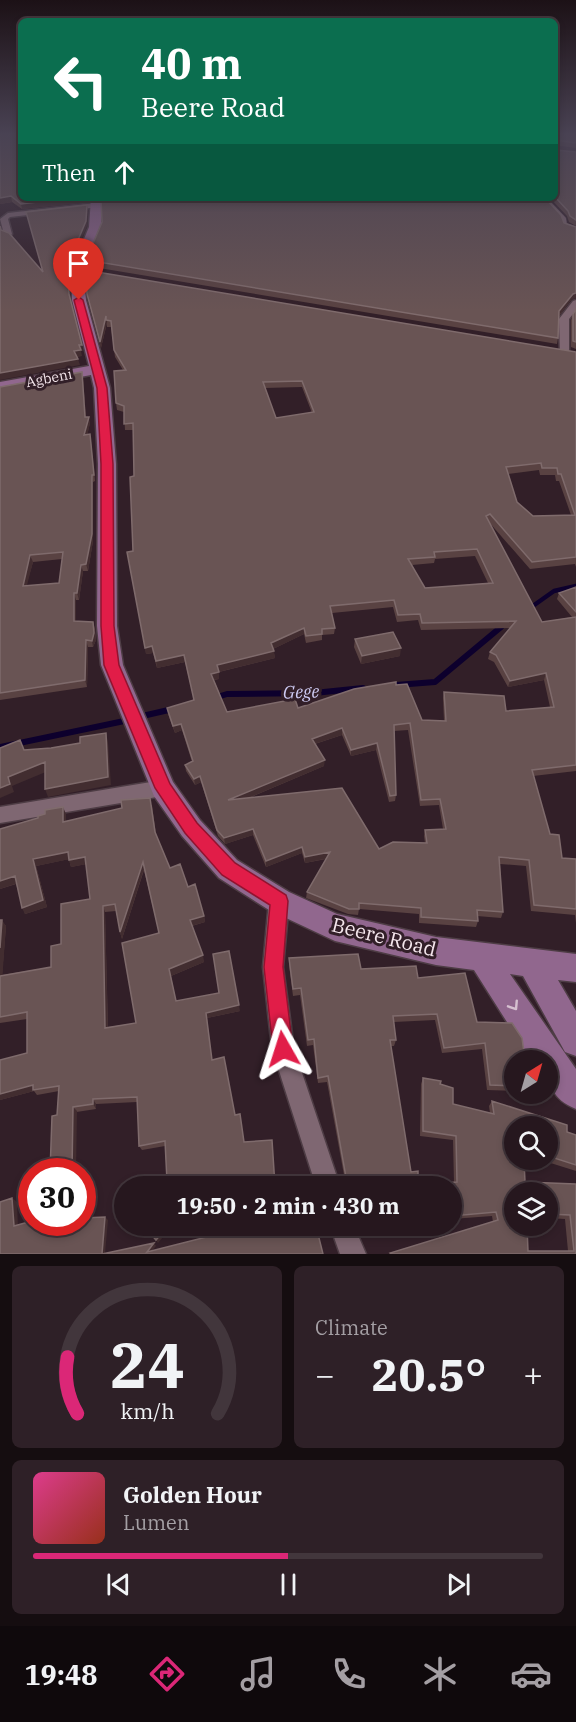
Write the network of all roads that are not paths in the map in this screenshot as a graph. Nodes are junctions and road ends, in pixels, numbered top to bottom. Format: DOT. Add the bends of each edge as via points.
graph roads {
  1 [pos="96,201"];
  2 [pos="547,201"];
  3 [pos="2,219"];
  4 [pos="576,229"];
  5 [pos="8,234"];
  6 [pos="576,303"];
  7 [pos="576,353"];
  8 [pos="97,369"];
  9 [pos="0,387"];
  10 [pos="163,788"];
  11 [pos="0,815"];
  12 [pos="279,901"];
  13 [pos="482,957"];
  14 [pos="532,963"];
  15 [pos="576,968"];
  16 [pos="576,1041"];
  17 [pos="576,1093"];
  18 [pos="325,1176"];
  19 [pos="346,1236"];
  20 [pos="353,1254"];
  1 -- 3 [label="street" via="17,213"];
  1 -- 8 [label="main road, Beere Road" via="79,300"];
  2 -- 4 [label="lane" via="565,225"];
  3 -- 5 [label="street"];
  6 -- 7 [label="street" via="564,319 558,351"];
  8 -- 9 [label="main road, Agbeni"];
  8 -- 10 [label="main road, Beere Road" via="107,464 107,626 112,665"];
  10 -- 11 [label="street"];
  10 -- 12 [label="main road, Beere Road" via="191,828 228,869"];
  12 -- 13 [label="main road, Beere Road" via="335,927 436,951"];
  12 -- 18 [label="street" via="273,967 283,1049"];
  13 -- 14 [label="main road, Beere Road"];
  13 -- 17 [label="main road, one-way" via="553,1066"];
  14 -- 15 [label="main road, Beere Road"];
  14 -- 16 [label="main road"];
  19 -- 20 [label="street"];
}
